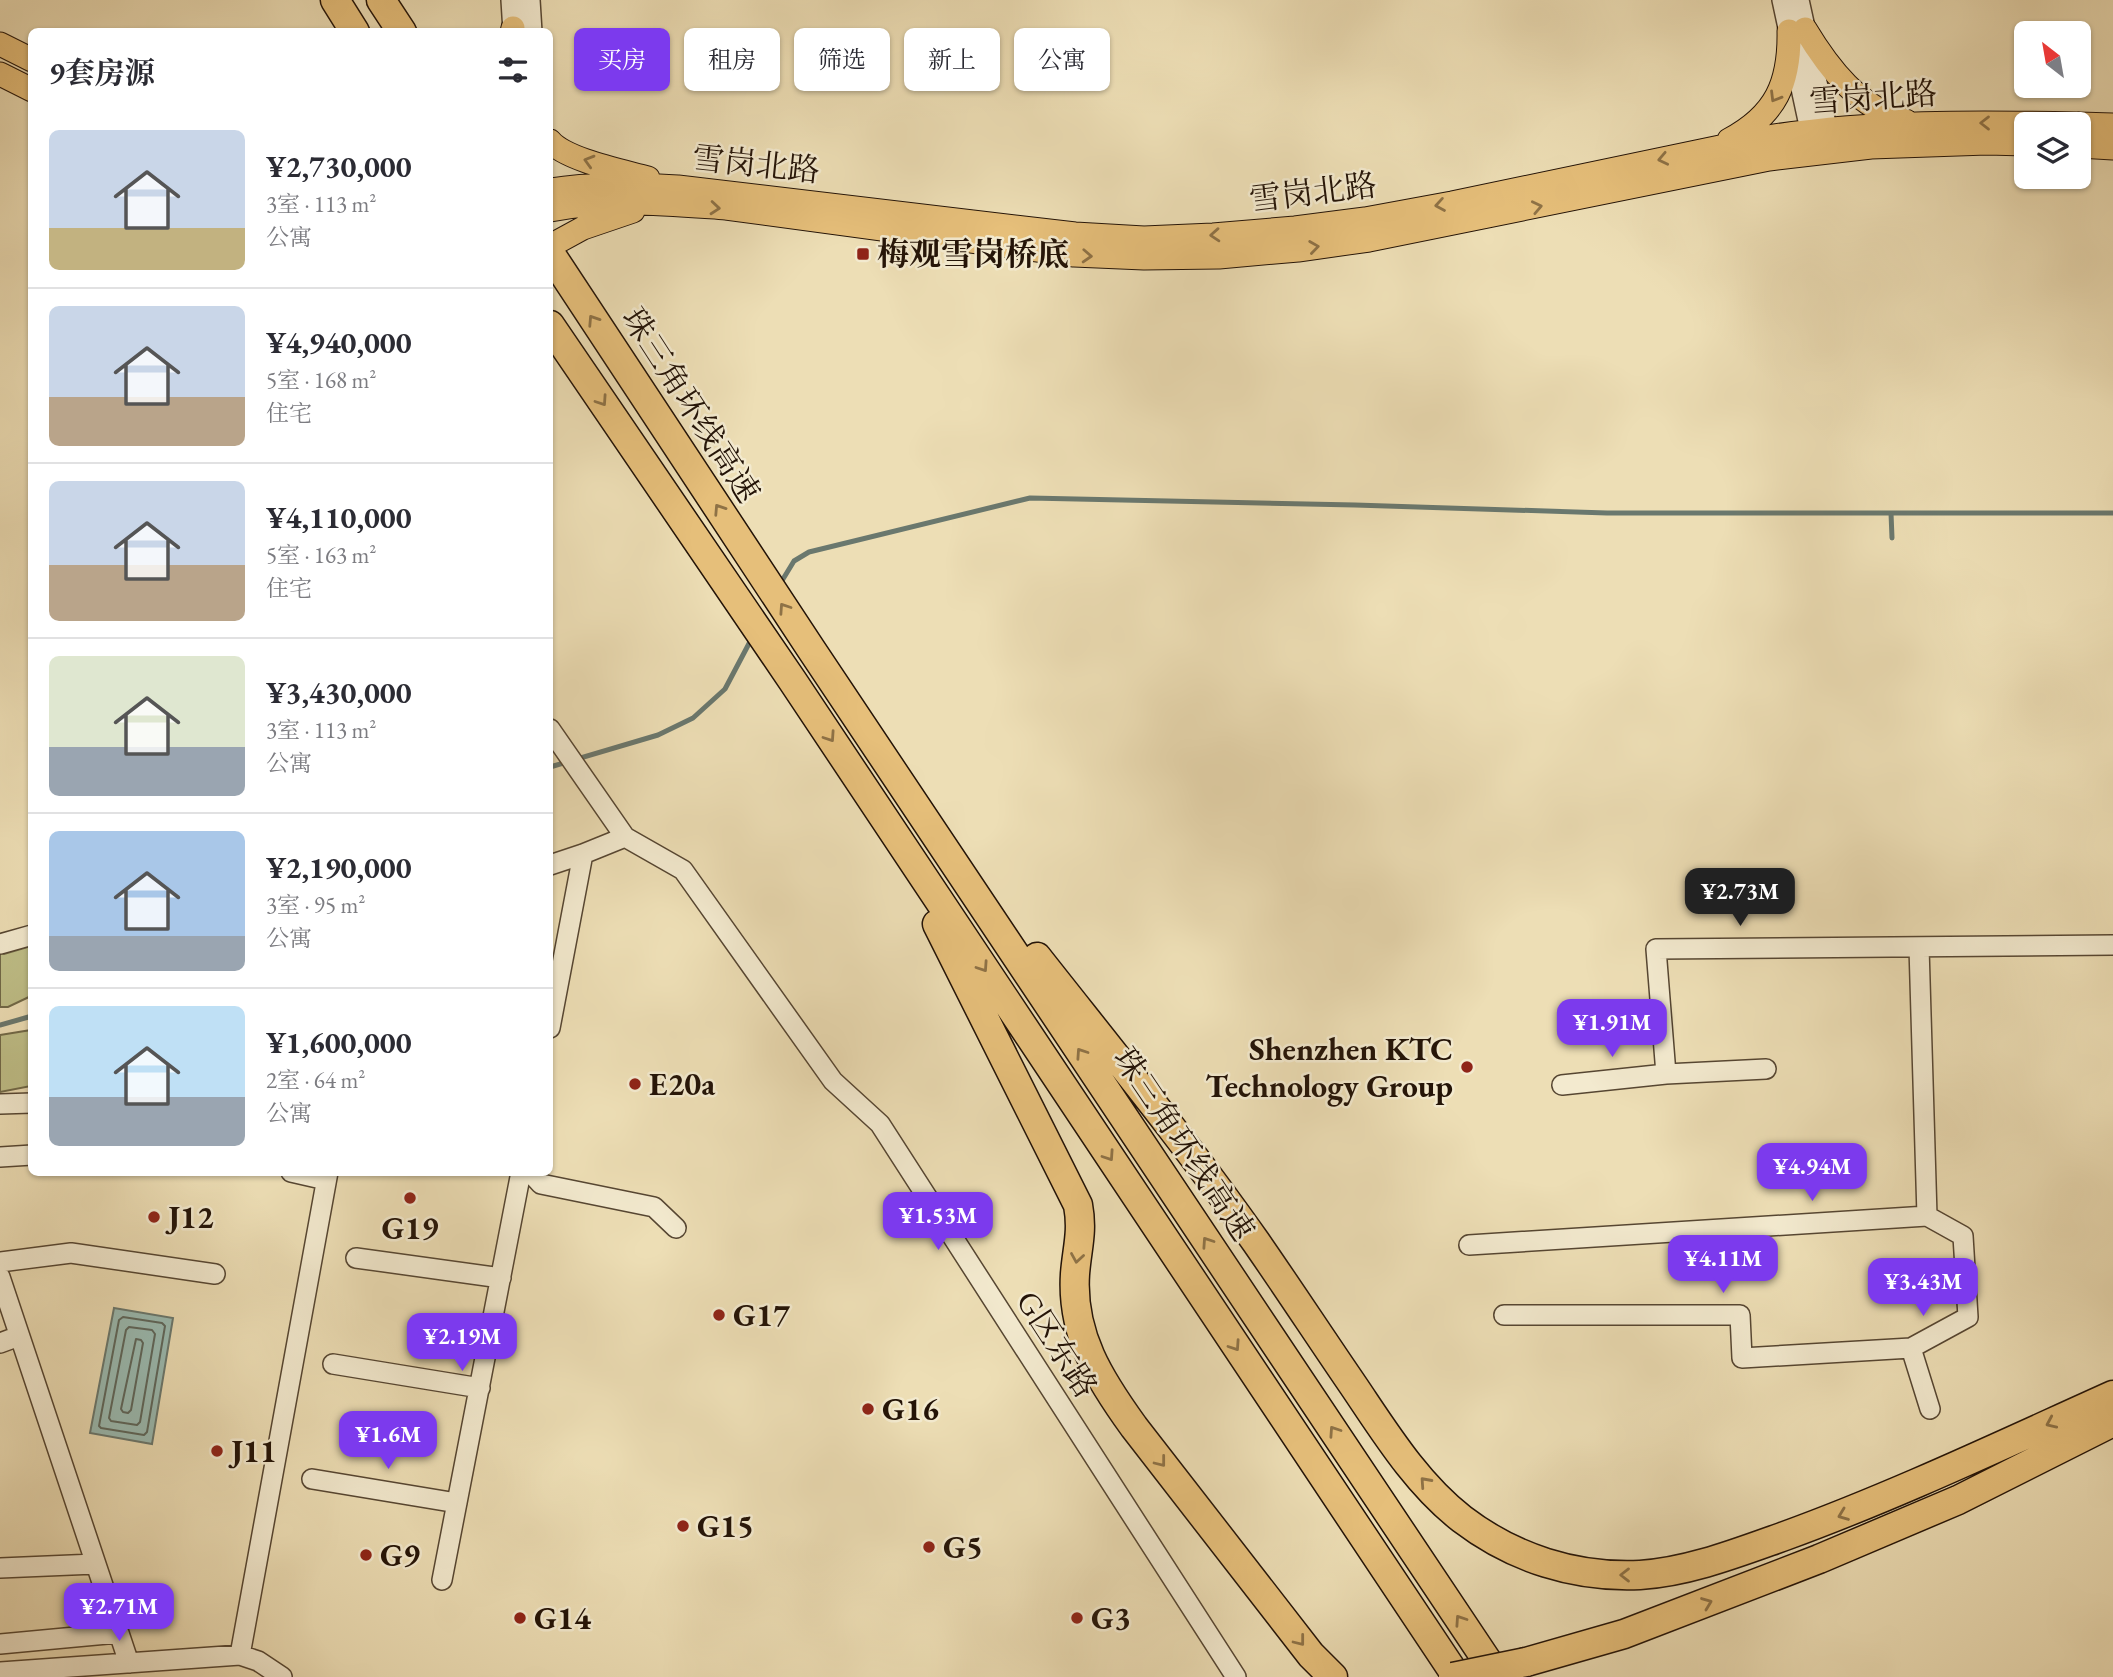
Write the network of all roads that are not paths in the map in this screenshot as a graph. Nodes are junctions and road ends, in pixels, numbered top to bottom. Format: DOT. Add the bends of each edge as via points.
graph roads {
  1 [pos="335,0"];
  2 [pos="381,0"];
  3 [pos="511,0"];
  4 [pos="530,0"];
  5 [pos="1782,0"];
  6 [pos="1799,0"];
  7 [pos="352,28"];
  8 [pos="399,28"];
  9 [pos="517,28"];
  10 [pos="518,28"];
  11 [pos="1797,30"];
  12 [pos="0,44"];
  13 [pos="28,58"];
  14 [pos="0,74"];
  15 [pos="28,88"];
  16 [pos="1915,124"];
  17 [pos="2014,124"];
  18 [pos="2091,124"];
  19 [pos="2113,125"];
  20 [pos="1818,129"];
  21 [pos="2014,144"];
  22 [pos="553,146"];
  23 [pos="2091,147"];
  24 [pos="1713,149"];
  25 [pos="2112,149"];
  26 [pos="1822,152"];
  27 [pos="553,190"];
  28 [pos="676,196"];
  29 [pos="553,209"];
  30 [pos="553,244"];
  31 [pos="553,258"];
  32 [pos="553,329"];
  33 [pos="553,733"];
  34 [pos="903,787"];
  35 [pos="876,806"];
  36 [pos="625,837"];
  37 [pos="583,854"];
  38 [pos="553,863"];
  39 [pos="28,936"];
  40 [pos="0,944"];
  41 [pos="2113,945"];
  42 [pos="1919,947"];
  43 [pos="553,1012"];
  44 [pos="1766,1069"];
  45 [pos="1665,1074"];
  46 [pos="1562,1085"];
  47 [pos="28,1103"];
  48 [pos="0,1104"];
  49 [pos="28,1155"];
  50 [pos="0,1157"];
  51 [pos="327,1176"];
  52 [pos="520,1176"];
  53 [pos="534,1176"];
  54 [pos="1927,1216"];
  55 [pos="676,1228"];
  56 [pos="1469,1245"];
  57 [pos="356,1258"];
  58 [pos="0,1262"];
  59 [pos="215,1274"];
  60 [pos="0,1277"];
  61 [pos="501,1278"];
  62 [pos="1504,1315"];
  63 [pos="9,1340"];
  64 [pos="1911,1348"];
  65 [pos="333,1364"];
  66 [pos="480,1388"];
  67 [pos="2113,1395"];
  68 [pos="1930,1409"];
  69 [pos="2113,1422"];
  70 [pos="312,1479"];
  71 [pos="1902,1490"];
  72 [pos="457,1503"];
  73 [pos="1914,1518"];
  74 [pos="95,1564"];
  75 [pos="0,1568"];
  76 [pos="442,1580"];
  77 [pos="118,1633"];
  78 [pos="0,1644"];
  79 [pos="240,1656"];
  80 [pos="129,1663"];
  81 [pos="0,1672"];
  82 [pos="282,1677"];
  83 [pos="1236,1677"];
  84 [pos="1333,1677"];
  85 [pos="1455,1677"];
  86 [pos="1498,1677"];
  1 -- 7 [label="highway"];
  2 -- 8 [label="highway"];
  3 -- 9 [label="street"];
  4 -- 10 [label="street"];
  5 -- 11 [label="street"];
  6 -- 11 [label="street"];
  11 -- 16 [label="main road" via="1852,91 1892,117"];
  11 -- 20 [label="street"];
  11 -- 24 [label="main road, one-way" via="1777,97 1763,116"];
  12 -- 13 [label="main road"];
  14 -- 15 [label="main road"];
  17 -- 16 [label="main road, 雪岗北路, one-way"];
  16 -- 20 [label="main road, 雪岗北路"];
  18 -- 19 [label="main road, 雪岗北路"];
  20 -- 24 [label="main road, 雪岗北路"];
  20 -- 26 [label="street"];
  21 -- 26 [label="main road, 雪岗北路"];
  28 -- 22 [label="main road, one-way"];
  23 -- 25 [label="main road"];
  24 -- 28 [label="main road, 雪岗北路, one-way" via="1365,219 1144,238"];
  28 -- 26 [label="main road, 雪岗北路, one-way" via="726,208 1074,255 1219,257 1369,240"];
  27 -- 28 [label="main road, 雪岗北路" via="628,185"];
  28 -- 29 [label="main road, 雪岗北路"];
  28 -- 30 [label="main road" via="583,228"];
  34 -- 31 [label="highway, 珠三角环线高速, one-way"];
  32 -- 35 [label="highway, one-way"];
  33 -- 36 [label="street"];
  71 -- 34 [label="highway, one-way" via="1764,1544 1674,1571 1642,1575 1545,1564 1505,1547 1461,1518 1426,1485 1390,1440 1255,1240"];
  86 -- 34 [label="highway, 珠三角环线高速, one-way"];
  35 -- 84 [label="highway, one-way" via="1078,1205 1081,1235 1075,1295 1094,1367 1134,1427 1311,1655"];
  35 -- 85 [label="highway, one-way"];
  36 -- 37 [label="street"];
  36 -- 83 [label="street, G区东路" via="683,870 833,1081 880,1124"];
  37 -- 38 [label="street"];
  37 -- 43 [label="street"];
  39 -- 40 [label="street"];
  41 -- 42 [label="street"];
  42 -- 45 [label="street" via="1657,949"];
  42 -- 54 [label="street"];
  44 -- 45 [label="street"];
  45 -- 46 [label="street"];
  47 -- 48 [label="street"];
  49 -- 50 [label="street"];
  51 -- 79 [label="street"];
  52 -- 61 [label="street"];
  53 -- 55 [label="street" via="541,1184 654,1207"];
  54 -- 56 [label="street"];
  54 -- 64 [label="street" via="1964,1236 1968,1317"];
  57 -- 61 [label="street"];
  58 -- 59 [label="street" via="71,1253"];
  60 -- 63 [label="street"];
  61 -- 66 [label="street"];
  62 -- 64 [label="street" via="1740,1315 1742,1358"];
  63 -- 74 [label="street"];
  64 -- 68 [label="street"];
  65 -- 66 [label="street"];
  66 -- 72 [label="street"];
  67 -- 71 [label="highway, one-way"];
  69 -- 73 [label="highway"];
  70 -- 72 [label="street"];
  71 -- 73 [label="highway"];
  72 -- 76 [label="street"];
  85 -- 73 [label="highway, one-way, bridge" via="1624,1634"];
  74 -- 75 [label="street"];
  74 -- 77 [label="street"];
  77 -- 78 [label="street"];
  77 -- 80 [label="street"];
  79 -- 80 [label="street"];
  79 -- 82 [label="street" via="258,1661"];
  80 -- 81 [label="street"];
}
